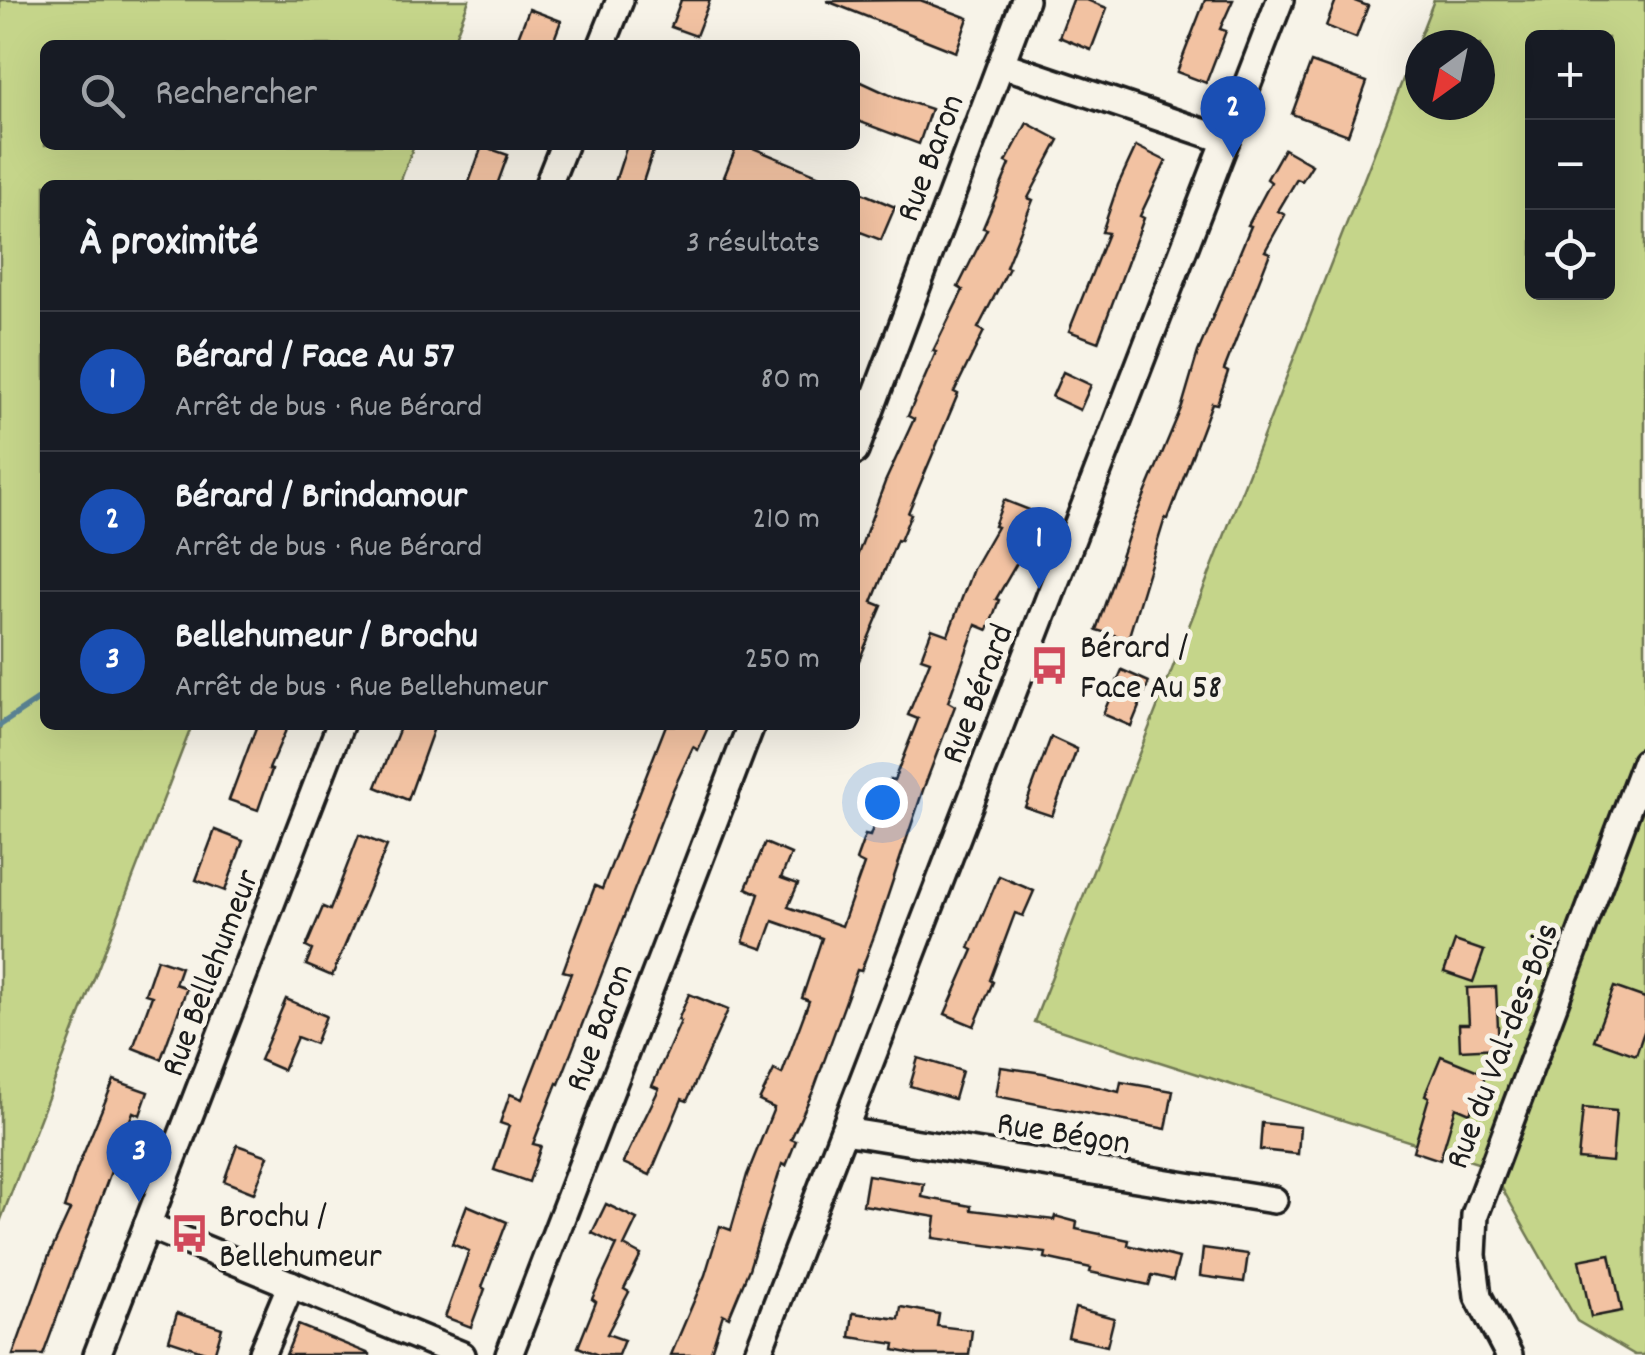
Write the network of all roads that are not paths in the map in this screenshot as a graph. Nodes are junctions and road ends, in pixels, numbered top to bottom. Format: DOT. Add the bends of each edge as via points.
graph roads {
  1 [pos="620,0"];
  2 [pos="1026,0"];
  3 [pos="1280,0"];
  4 [pos="604,40"];
  5 [pos="1000,64"];
  6 [pos="1226,140"];
  7 [pos="562,150"];
  8 [pos="550,180"];
  9 [pos="860,438"];
  10 [pos="338,730"];
  11 [pos="749,730"];
  12 [pos="1645,762"];
  13 [pos="844,1130"];
  14 [pos="1274,1200"];
  15 [pos="147,1225"];
  16 [pos="291,1284"];
  17 [pos="96,1355"];
  18 [pos="260,1355"];
  19 [pos="462,1355"];
  20 [pos="508,1355"];
  21 [pos="757,1355"];
  22 [pos="1509,1355"];
  1 -- 4 [label="street"];
  2 -- 5 [label="street, Rue Baron"];
  3 -- 6 [label="street, Rue Bérard"];
  5 -- 6 [label="street"];
  5 -- 9 [label="street, Rue Baron"];
  6 -- 13 [label="street, Rue Bérard"];
  7 -- 8 [label="street"];
  10 -- 15 [label="street, Rue Bellehumeur"];
  11 -- 20 [label="street, Rue Baron"];
  12 -- 22 [label="street, Rue du Val-des-Bois" via="1475,1214 1478,1296"];
  13 -- 14 [label="street, Rue Bégon"];
  13 -- 21 [label="street, Rue Bérard"];
  15 -- 16 [label="street"];
  15 -- 17 [label="street, Rue Bellehumeur"];
  16 -- 18 [label="street"];
  16 -- 19 [label="street"];
}
